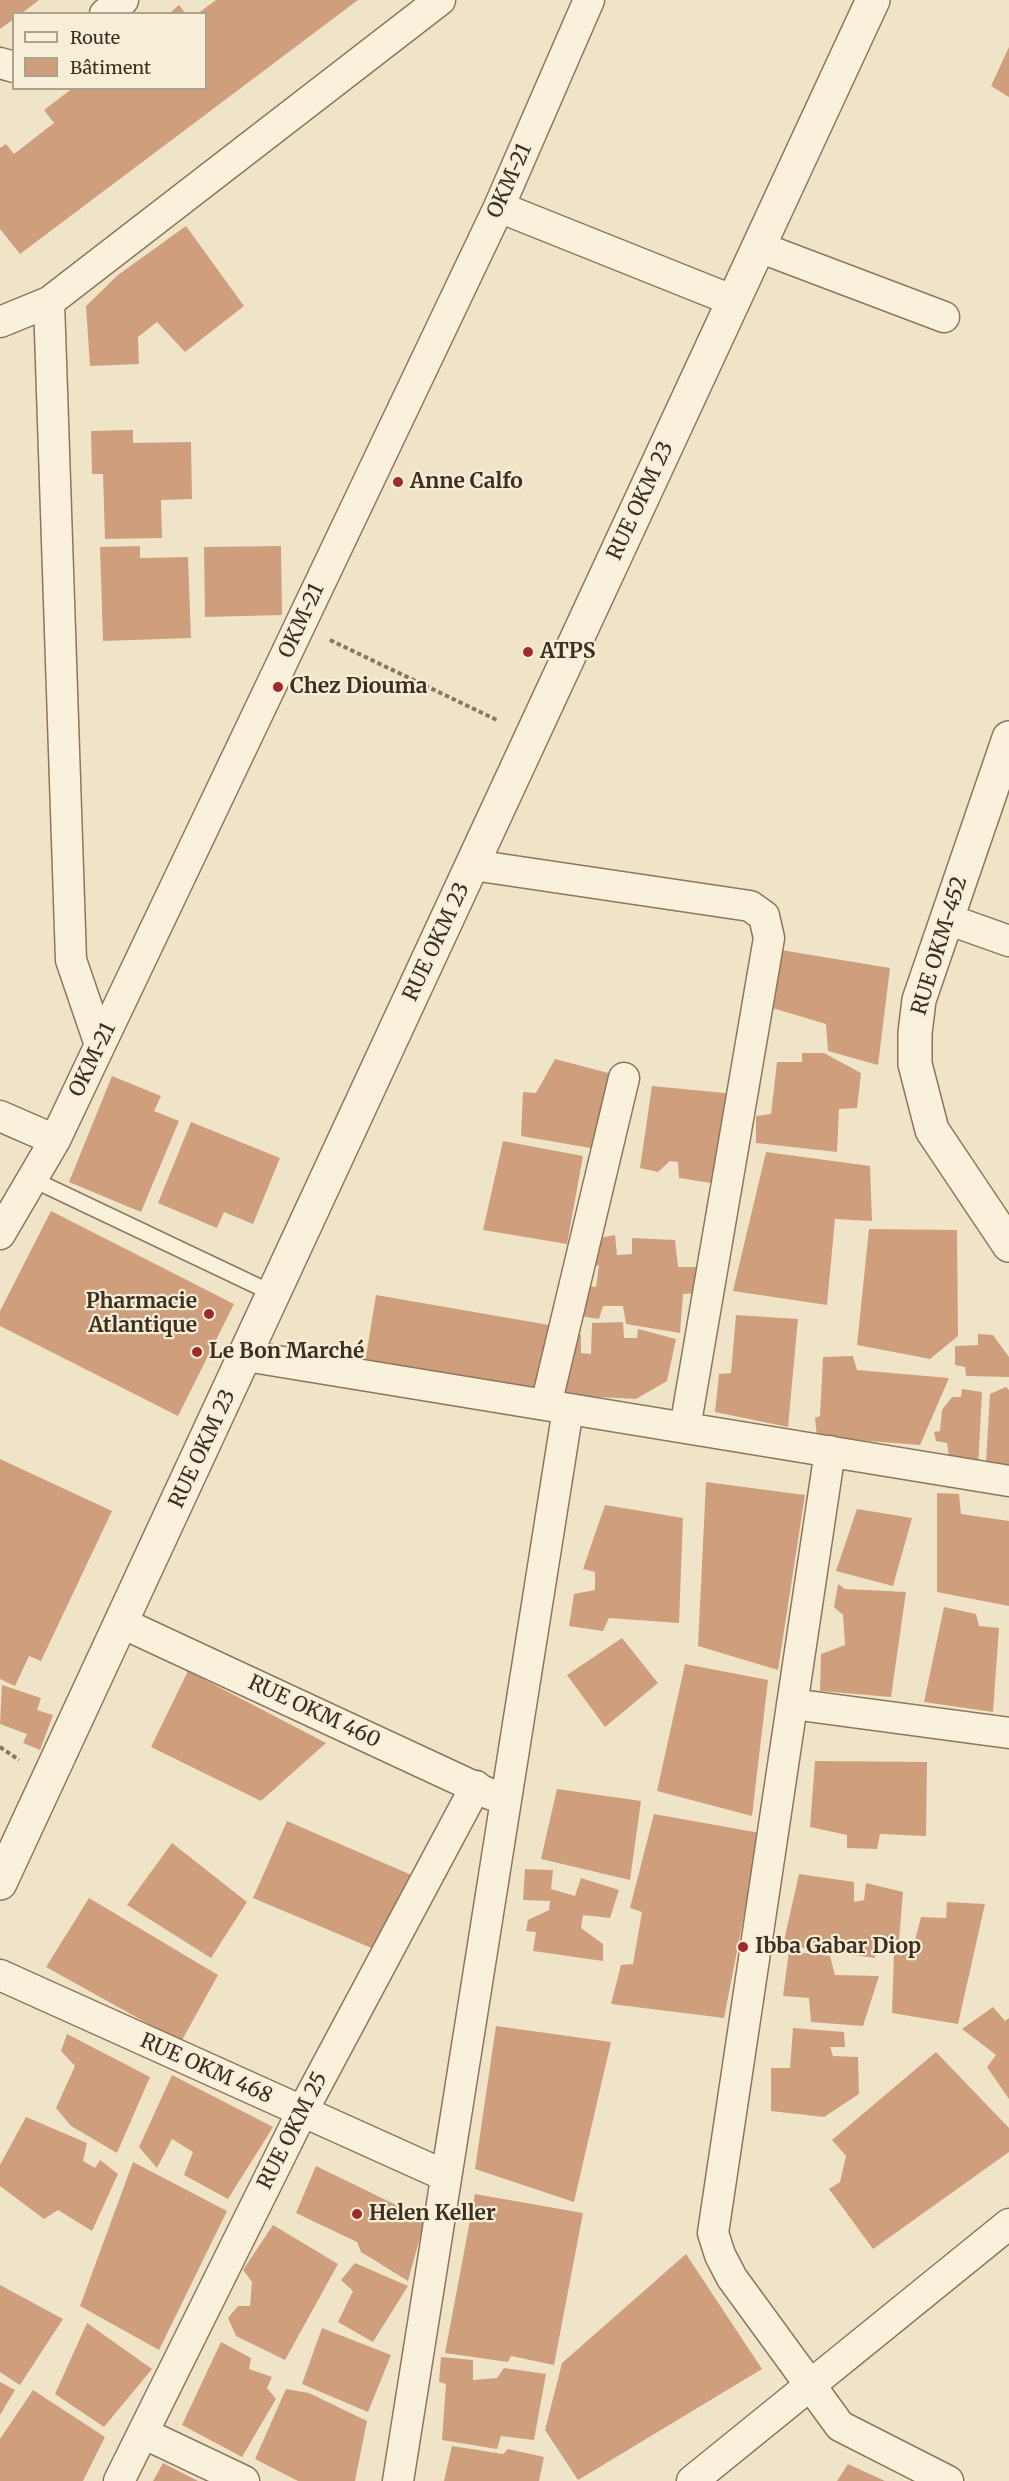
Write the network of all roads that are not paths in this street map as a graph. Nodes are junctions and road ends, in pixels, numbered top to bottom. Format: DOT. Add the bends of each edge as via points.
graph roads {
  1 [pos="123,0"];
  2 [pos="440,0"];
  3 [pos="589,0"];
  4 [pos="873,0"];
  5 [pos="108,12"];
  6 [pos="499,207"];
  7 [pos="759,247"];
  8 [pos="734,301"];
  9 [pos="49,303"];
  10 [pos="945,317"];
  11 [pos="0,322"];
  12 [pos="1009,738"];
  13 [pos="473,865"];
  14 [pos="947,919"];
  15 [pos="1009,941"];
  16 [pos="100,1045"];
  17 [pos="624,1078"];
  18 [pos="0,1116"];
  19 [pos="55,1140"];
  20 [pos="32,1179"];
  21 [pos="0,1234"];
  22 [pos="1009,1245"];
  23 [pos="274,1294"];
  24 [pos="246,1356"];
  25 [pos="557,1407"];
  26 [pos="685,1428"];
  27 [pos="830,1451"];
  28 [pos="1009,1481"];
  29 [pos="122,1623"];
  30 [pos="792,1704"];
  31 [pos="1009,1733"];
  32 [pos="476,1786"];
  33 [pos="506,1801"];
  34 [pos="0,1883"];
  35 [pos="0,1975"];
  36 [pos="302,2112"];
  37 [pos="446,2176"];
  38 [pos="1009,2224"];
  39 [pos="811,2385"];
  40 [pos="143,2433"];
  41 [pos="119,2481"];
  42 [pos="243,2481"];
  43 [pos="398,2481"];
  44 [pos="692,2481"];
  45 [pos="948,2481"];
  1 -- 5 [label="street"];
  2 -- 9 [label="street"];
  3 -- 6 [label="street, OKM-21"];
  4 -- 7 [label="street, RUE OKM 23"];
  6 -- 8 [label="street"];
  6 -- 16 [label="street, OKM-21"];
  7 -- 8 [label="street, RUE OKM 23"];
  7 -- 10 [label="street"];
  8 -- 13 [label="street, RUE OKM 23"];
  9 -- 11 [label="street"];
  9 -- 16 [label="street" via="71,960"];
  12 -- 14 [label="street, RUE OKM-452"];
  13 -- 23 [label="street, RUE OKM 23"];
  13 -- 26 [label="street" via="750,906 764,916 770,938"];
  14 -- 15 [label="street"];
  14 -- 22 [label="street, RUE OKM-452" via="919,1000 915,1064 932,1130"];
  16 -- 19 [label="street, OKM-21"];
  17 -- 25 [label="street"];
  18 -- 19 [label="street"];
  19 -- 20 [label="street, OKM-21"];
  20 -- 21 [label="street, OKM-21"];
  20 -- 23 [label="lane"];
  23 -- 24 [label="street, RUE OKM 23"];
  24 -- 25 [label="street"];
  24 -- 29 [label="street, RUE OKM 23"];
  25 -- 26 [label="street"];
  25 -- 33 [label="street"];
  26 -- 27 [label="street"];
  27 -- 28 [label="street"];
  27 -- 30 [label="street"];
  29 -- 32 [label="street, RUE OKM 460"];
  29 -- 34 [label="street, RUE OKM 23"];
  30 -- 31 [label="street"];
  30 -- 39 [label="street" via="713,2233 732,2278"];
  32 -- 33 [label="street, RUE OKM 460"];
  32 -- 36 [label="street, RUE OKM 25"];
  33 -- 37 [label="street"];
  35 -- 36 [label="street, RUE OKM 468"];
  36 -- 37 [label="street, RUE OKM 468"];
  36 -- 40 [label="street, RUE OKM 25"];
  37 -- 43 [label="street"];
  38 -- 39 [label="street"];
  39 -- 44 [label="street"];
  39 -- 45 [label="street" via="840,2426"];
  40 -- 41 [label="street, RUE OKM 25"];
  40 -- 42 [label="street"];
}
